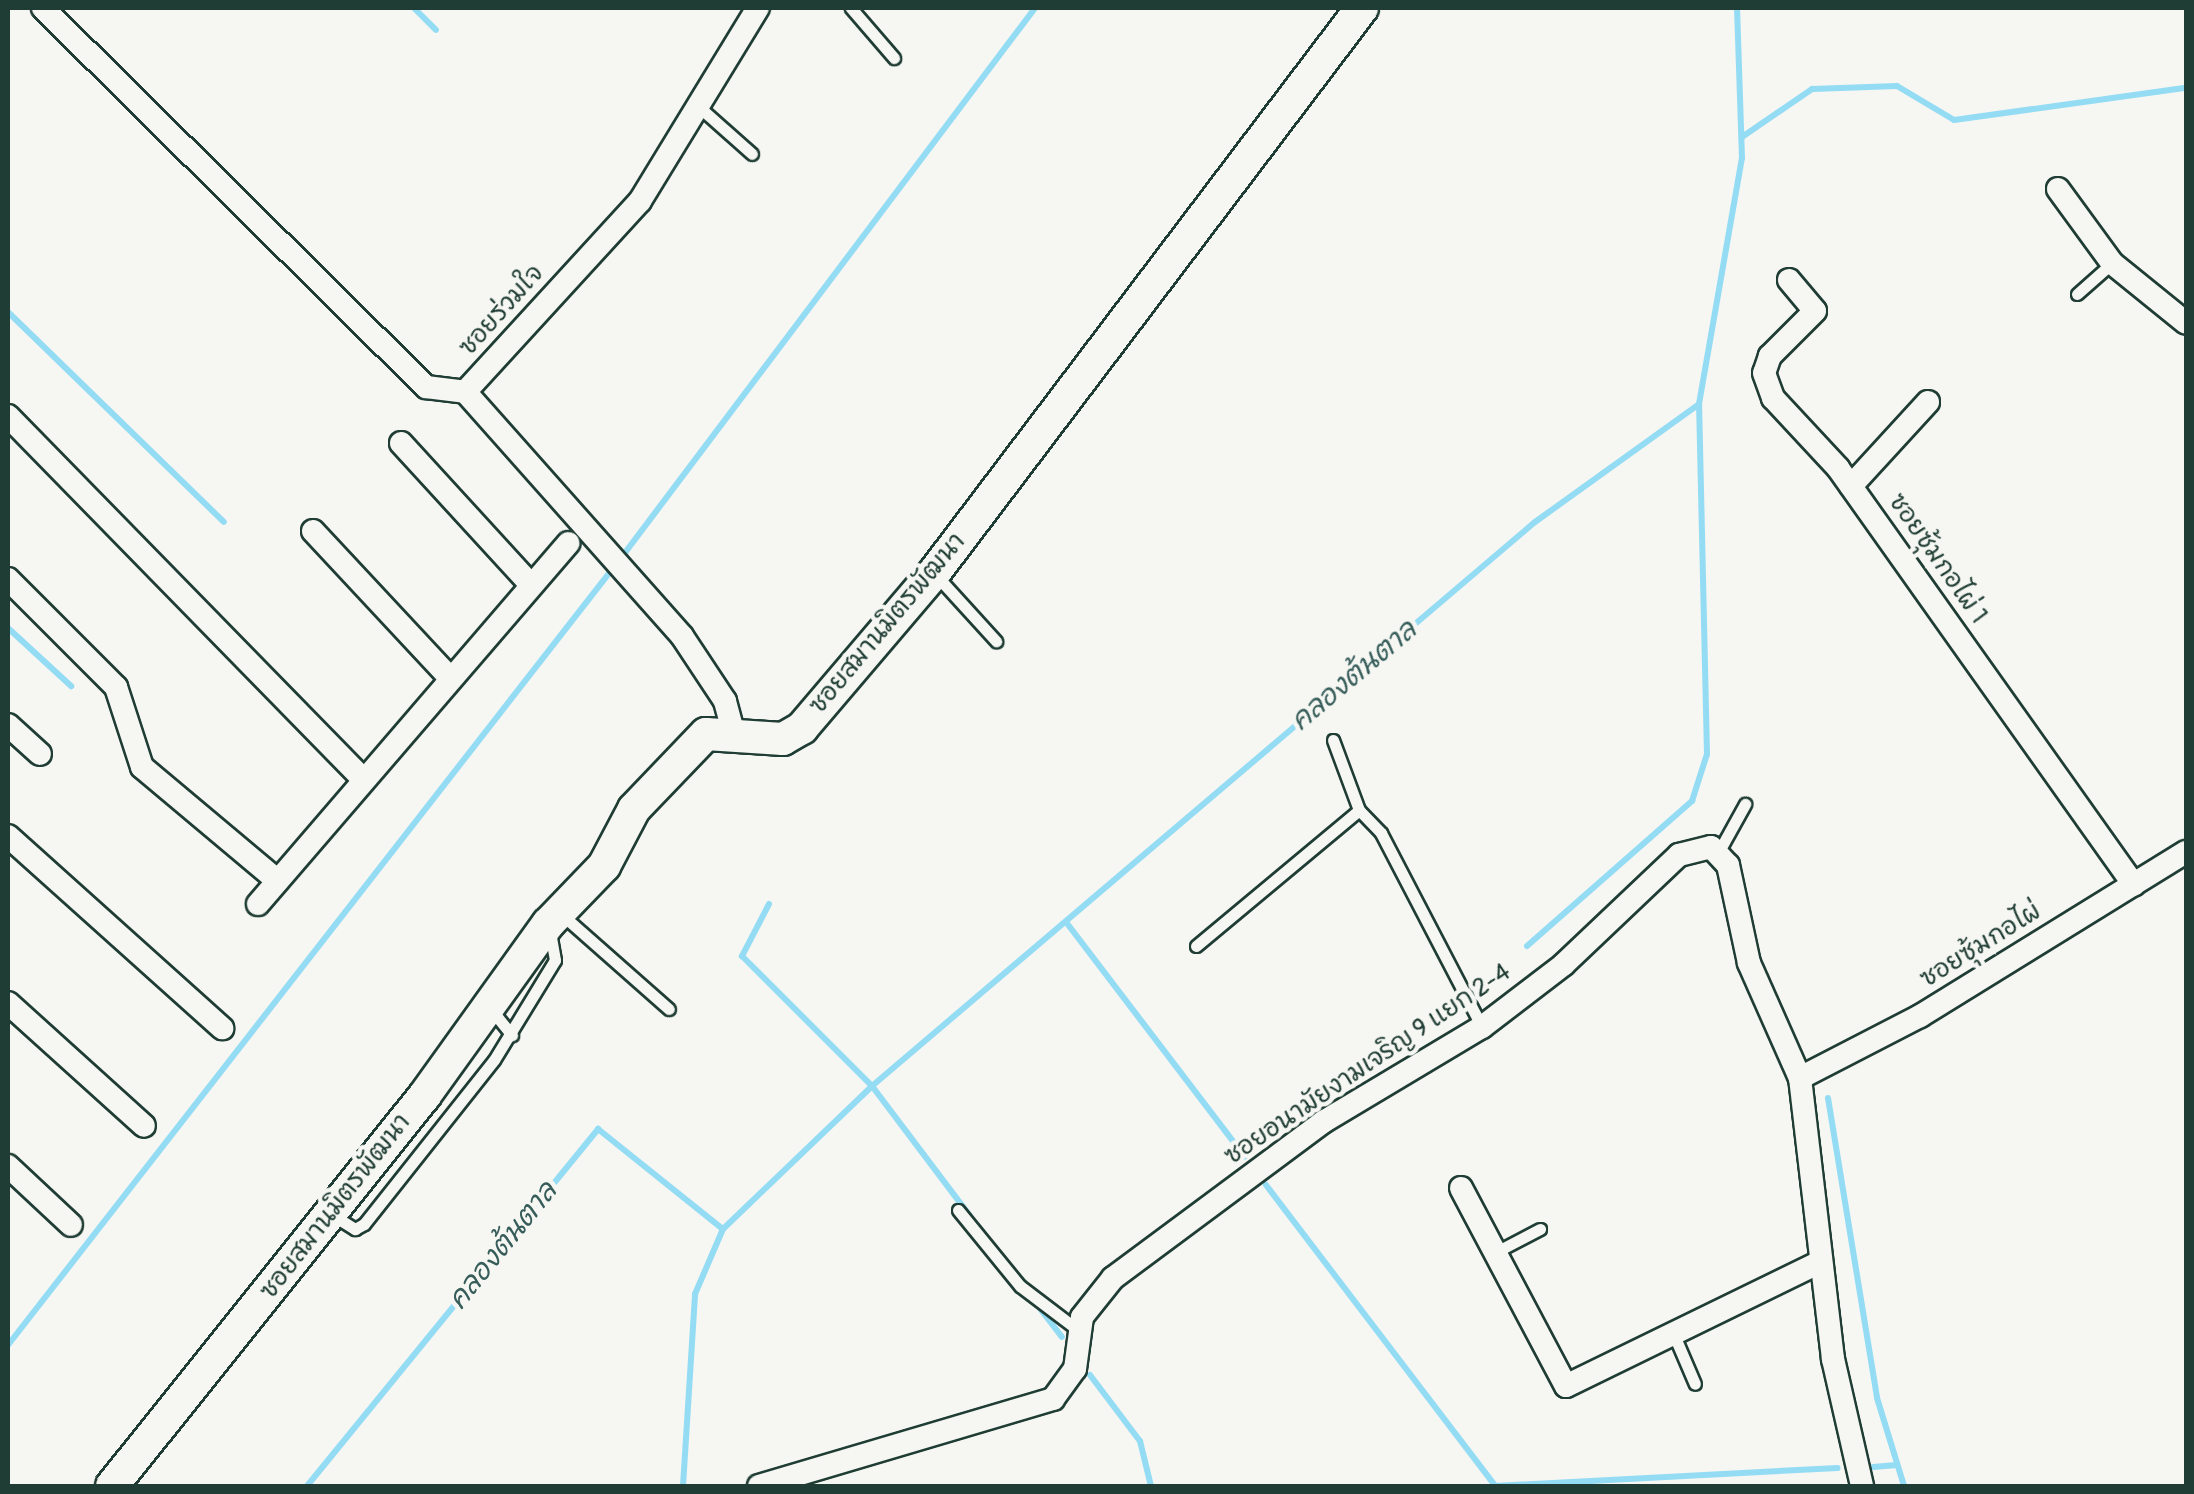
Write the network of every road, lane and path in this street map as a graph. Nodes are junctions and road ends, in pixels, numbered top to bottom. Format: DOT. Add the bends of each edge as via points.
graph roads {
  1 [pos="43,8"];
  2 [pos="758,8"];
  3 [pos="851,8"];
  4 [pos="1362,8"];
  5 [pos="894,58"];
  6 [pos="698,106"];
  7 [pos="752,154"];
  8 [pos="2058,189"];
  9 [pos="2112,263"];
  10 [pos="1789,280"];
  11 [pos="2077,294"];
  12 [pos="2186,323"];
  13 [pos="465,392"];
  14 [pos="1928,402"];
  15 [pos="8,416"];
  16 [pos="402,444"];
  17 [pos="1851,486"];
  18 [pos="313,531"];
  19 [pos="568,543"];
  20 [pos="934,573"];
  21 [pos="8,579"];
  22 [pos="530,584"];
  23 [pos="996,641"];
  24 [pos="450,678"];
  25 [pos="8,725"];
  26 [pos="733,731"];
  27 [pos="1333,740"];
  28 [pos="40,754"];
  29 [pos="364,780"];
  30 [pos="1745,804"];
  31 [pos="1359,810"];
  32 [pos="8,836"];
  33 [pos="1718,851"];
  34 [pos="2186,852"];
  35 [pos="278,881"];
  36 [pos="2134,885"];
  37 [pos="258,904"];
  38 [pos="552,917"];
  39 [pos="1196,946"];
  40 [pos="8,1002"];
  41 [pos="486,1002"];
  42 [pos="670,1009"];
  43 [pos="1482,1027"];
  44 [pos="222,1028"];
  45 [pos="512,1035"];
  46 [pos="1800,1078"];
  47 [pos="438,1104"];
  48 [pos="144,1126"];
  49 [pos="8,1166"];
  50 [pos="1461,1188"];
  51 [pos="958,1210"];
  52 [pos="70,1225"];
  53 [pos="1540,1228"];
  54 [pos="1494,1253"];
  55 [pos="1820,1262"];
  56 [pos="1078,1330"];
  57 [pos="1674,1335"];
  58 [pos="1695,1384"];
  59 [pos="807,1480"];
  60 [pos="112,1486"];
  61 [pos="759,1486"];
  62 [pos="1862,1486"];
  1 -- 13 [label="street" via="426,387"];
  2 -- 6 [label="street, ซอยร่วมใจ"];
  3 -- 5 [label="lane"];
  4 -- 20 [label="street, ซอยสมานมิตรพัฒนา"];
  6 -- 7 [label="lane"];
  6 -- 13 [label="street, ซอยร่วมใจ" via="640,201"];
  8 -- 9 [label="street"];
  9 -- 11 [label="lane"];
  9 -- 12 [label="street"];
  10 -- 17 [label="street, ซอยซุ้มกอไผ่ 1" via="1815,311 1770,356 1765,385"];
  13 -- 26 [label="street, ซอยร่วมใจ" via="648,597 714,681"];
  14 -- 17 [label="street"];
  15 -- 29 [label="street"];
  16 -- 22 [label="street"];
  17 -- 36 [label="street, ซอยซุ้มกอไผ่ 1"];
  18 -- 24 [label="street"];
  19 -- 22 [label="street"];
  20 -- 23 [label="lane"];
  20 -- 26 [label="street, ซอยสมานมิตรพัฒนา" via="802,728 783,740"];
  21 -- 35 [label="street" via="116,687 142,767"];
  22 -- 24 [label="street"];
  24 -- 29 [label="street"];
  25 -- 28 [label="street"];
  26 -- 38 [label="street, ซอยสมานมิตรพัฒนา" via="699,738 670,766 634,809 604,866"];
  27 -- 31 [label="lane"];
  29 -- 35 [label="street"];
  30 -- 33 [label="lane"];
  31 -- 39 [label="lane"];
  31 -- 43 [label="lane" via="1381,833"];
  32 -- 44 [label="street"];
  33 -- 43 [label="street, ซอยอนามัยงามเจริญ 9 แยก 2-4" via="1700,847 1679,855 1563,965"];
  33 -- 46 [label="street" via="1728,865 1749,963"];
  34 -- 36 [label="street, ซอยซุ้มกอไผ่"];
  35 -- 37 [label="street"];
  36 -- 46 [label="street, ซอยซุ้มกอไผ่" via="1920,1016"];
  38 -- 41 [label="street, ซอยสมานมิตรพัฒนา"];
  38 -- 42 [label="lane"];
  38 -- 45 [label="lane" via="555,960"];
  40 -- 48 [label="street"];
  41 -- 45 [label="lane"];
  41 -- 47 [label="street, ซอยสมานมิตรพัฒนา"];
  43 -- 56 [label="street, ซอยอนามัยงามเจริญ 9 แยก 2-4" via="1269,1160 1113,1278"];
  45 -- 47 [label="lane"];
  46 -- 55 [label="street"];
  47 -- 60 [label="street, ซอยสมานมิตรพัฒนา" via="331,1214"];
  49 -- 52 [label="street"];
  50 -- 54 [label="street"];
  51 -- 56 [label="lane" via="1020,1286"];
  53 -- 54 [label="lane"];
  54 -- 57 [label="street" via="1566,1386"];
  55 -- 57 [label="street"];
  55 -- 62 [label="street" via="1844,1424"];
  56 -- 59 [label="street, ซอยอนามัยงามเจริญ 9 แยก 2-4" via="1075,1368 1053,1399"];
  57 -- 58 [label="lane"];
  59 -- 61 [label="street, ซอยอนามัยงามเจริญ 9 แยก 2-4"];
}
